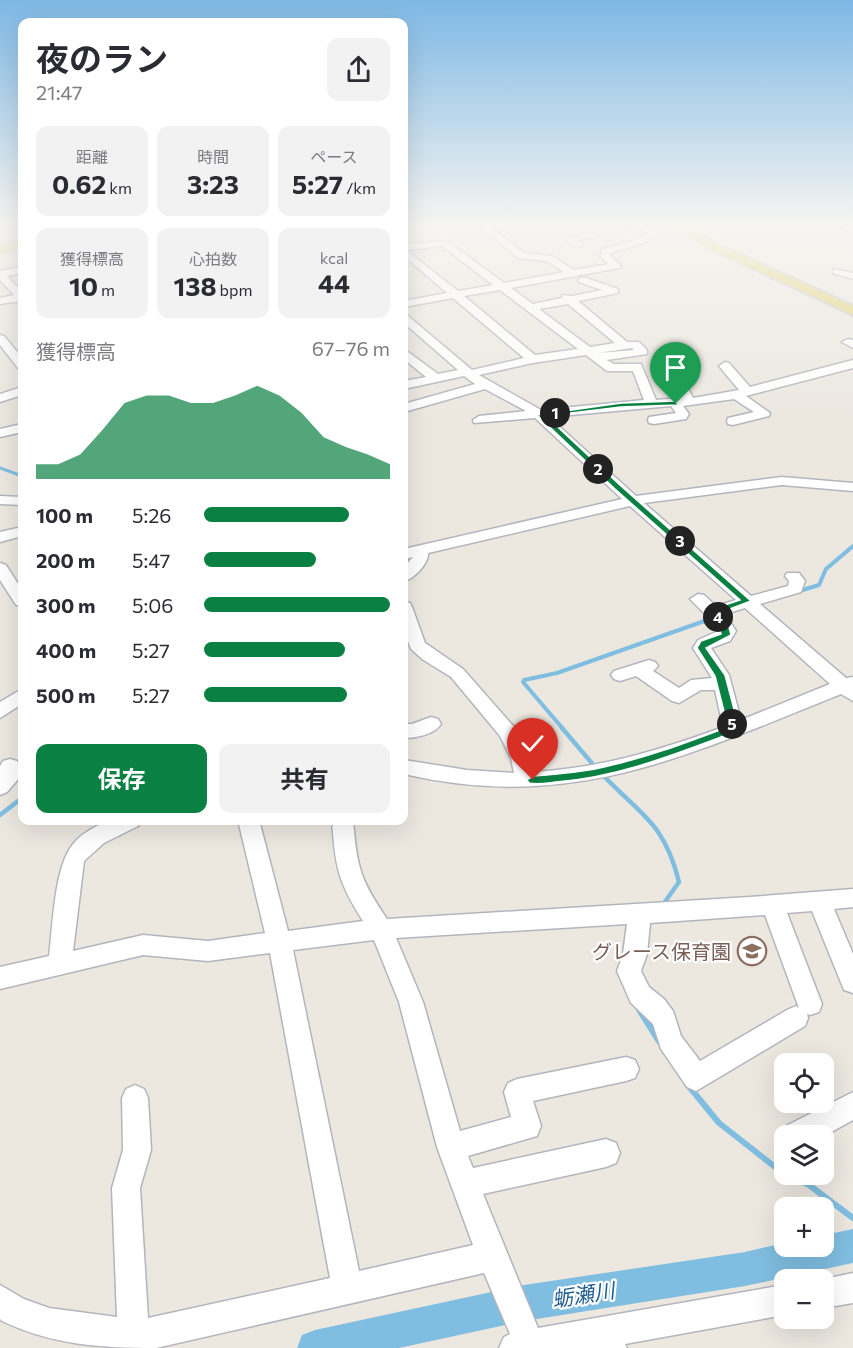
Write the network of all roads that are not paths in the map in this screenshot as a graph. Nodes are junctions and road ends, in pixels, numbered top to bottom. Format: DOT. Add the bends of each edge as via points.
graph roads {
  1 [pos="445,289"];
  2 [pos="481,289"];
  3 [pos="506,289"];
  4 [pos="556,289"];
  5 [pos="609,289"];
  6 [pos="806,289"];
  7 [pos="819,289"];
  8 [pos="455,294"];
  9 [pos="18,298"];
  10 [pos="570,300"];
  11 [pos="0,301"];
  12 [pos="408,303"];
  13 [pos="838,304"];
  14 [pos="853,304"];
  15 [pos="530,308"];
  16 [pos="853,311"];
  17 [pos="408,321"];
  18 [pos="0,338"];
  19 [pos="624,345"];
  20 [pos="594,354"];
  21 [pos="408,357"];
  22 [pos="533,358"];
  23 [pos="18,360"];
  24 [pos="853,364"];
  25 [pos="725,366"];
  26 [pos="672,369"];
  27 [pos="467,373"];
  28 [pos="436,378"];
  29 [pos="408,384"];
  30 [pos="487,385"];
  31 [pos="18,392"];
  32 [pos="742,393"];
  33 [pos="0,398"];
  34 [pos="682,403"];
  35 [pos="652,404"];
  36 [pos="408,407"];
  37 [pos="540,415"];
  38 [pos="479,420"];
  39 [pos="654,420"];
  40 [pos="734,421"];
  41 [pos="18,429"];
  42 [pos="0,433"];
  43 [pos="853,488"];
  44 [pos="0,500"];
  45 [pos="18,501"];
  46 [pos="634,501"];
  47 [pos="18,533"];
  48 [pos="0,537"];
  49 [pos="420,550"];
  50 [pos="408,553"];
  51 [pos="0,568"];
  52 [pos="408,572"];
  53 [pos="793,576"];
  54 [pos="18,595"];
  55 [pos="698,599"];
  56 [pos="747,601"];
  57 [pos="713,612"];
  58 [pos="408,619"];
  59 [pos="620,675"];
  60 [pos="723,684"];
  61 [pos="850,688"];
  62 [pos="18,698"];
  63 [pos="0,711"];
  64 [pos="431,724"];
  65 [pos="734,728"];
  66 [pos="408,731"];
  67 [pos="11,766"];
  68 [pos="408,768"];
  69 [pos="526,780"];
  70 [pos="0,787"];
  71 [pos="120,825"];
  72 [pos="249,825"];
  73 [pos="342,825"];
  74 [pos="853,898"];
  75 [pos="819,901"];
  76 [pos="772,905"];
  77 [pos="640,913"];
  78 [pos="381,929"];
  79 [pos="279,940"];
  80 [pos="60,964"];
  81 [pos="0,978"];
  82 [pos="853,982"];
  83 [pos="626,1069"];
  84 [pos="135,1098"];
  85 [pos="853,1105"];
  86 [pos="816,1125"];
  87 [pos="451,1147"];
  88 [pos="606,1153"];
  89 [pos="465,1184"];
  90 [pos="494,1261"];
  91 [pos="347,1288"];
  92 [pos="853,1288"];
  93 [pos="834,1291"];
  94 [pos="0,1300"];
  95 [pos="774,1302"];
  96 [pos="133,1334"];
  97 [pos="605,1341"];
  98 [pos="526,1344"];
  1 -- 8 [label="street"];
  2 -- 8 [label="street"];
  3 -- 15 [label="street"];
  4 -- 10 [label="street"];
  5 -- 10 [label="street" via="614,291"];
  6 -- 13 [label="main road"];
  7 -- 14 [label="main road"];
  8 -- 12 [label="street"];
  8 -- 22 [label="street"];
  9 -- 11 [label="street"];
  10 -- 15 [label="street"];
  10 -- 19 [label="street"];
  13 -- 14 [label="street"];
  13 -- 16 [label="main road"];
  15 -- 20 [label="street"];
  17 -- 27 [label="street"];
  18 -- 23 [label="street"];
  19 -- 20 [label="street"];
  19 -- 20 [label="street" via="638,345 643,352"];
  20 -- 22 [label="street"];
  20 -- 35 [label="street" via="611,368 637,367"];
  21 -- 28 [label="street"];
  22 -- 27 [label="street"];
  24 -- 32 [label="street"];
  25 -- 32 [label="street"];
  26 -- 34 [label="street"];
  27 -- 28 [label="street"];
  27 -- 30 [label="street"];
  28 -- 29 [label="street"];
  30 -- 36 [label="street"];
  30 -- 37 [label="street"];
  31 -- 33 [label="street"];
  32 -- 34 [label="street"];
  32 -- 40 [label="street" via="764,413"];
  34 -- 35 [label="street"];
  34 -- 39 [label="street" via="681,416"];
  35 -- 37 [label="street"];
  37 -- 38 [label="street"];
  37 -- 46 [label="street"];
  41 -- 42 [label="street"];
  43 -- 46 [label="street" via="782,481"];
  44 -- 45 [label="street"];
  46 -- 49 [label="street"];
  46 -- 56 [label="street"];
  47 -- 48 [label="street"];
  49 -- 50 [label="street"];
  49 -- 52 [label="street" via="421,558"];
  51 -- 54 [label="street"];
  53 -- 56 [label="street" via="797,581 795,589"];
  55 -- 57 [label="street"];
  56 -- 57 [label="street"];
  56 -- 61 [label="street"];
  57 -- 60 [label="street" via="723,623 726,635 702,648"];
  58 -- 69 [label="street" via="417,645 457,673 507,732 521,758"];
  59 -- 60 [label="street" via="645,667 679,697 697,684"];
  60 -- 65 [label="street"];
  61 -- 65 [label="street"];
  62 -- 63 [label="street"];
  64 -- 66 [label="street"];
  65 -- 69 [label="street" via="611,770"];
  67 -- 70 [label="street" via="10,777"];
  68 -- 69 [label="street" via="456,776"];
  71 -- 80 [label="street" via="93,838 77,853 72,864"];
  72 -- 79 [label="street"];
  73 -- 78 [label="street" via="346,863 357,891"];
  74 -- 75 [label="street"];
  75 -- 76 [label="street"];
  75 -- 82 [label="street"];
  76 -- 77 [label="street"];
  76 -- 77 [label="street" via="803,1011 696,1078 670,1041 664,1019 640,995 629,971"];
  77 -- 78 [label="street"];
  78 -- 79 [label="street"];
  78 -- 87 [label="street" via="411,1002"];
  79 -- 80 [label="street" via="208,951 143,945"];
  79 -- 91 [label="street"];
  80 -- 81 [label="street"];
  83 -- 87 [label="street" via="517,1092 528,1126"];
  84 -- 96 [label="street" via="137,1150 126,1188"];
  85 -- 86 [label="street"];
  87 -- 89 [label="street"];
  88 -- 89 [label="street"];
  89 -- 90 [label="street"];
  90 -- 91 [label="street"];
  90 -- 98 [label="street"];
  91 -- 96 [label="street" via="148,1334"];
  92 -- 93 [label="street"];
  94 -- 96 [label="street" via="40,1323"];
  95 -- 97 [label="street"];
  97 -- 98 [label="street"];
}
